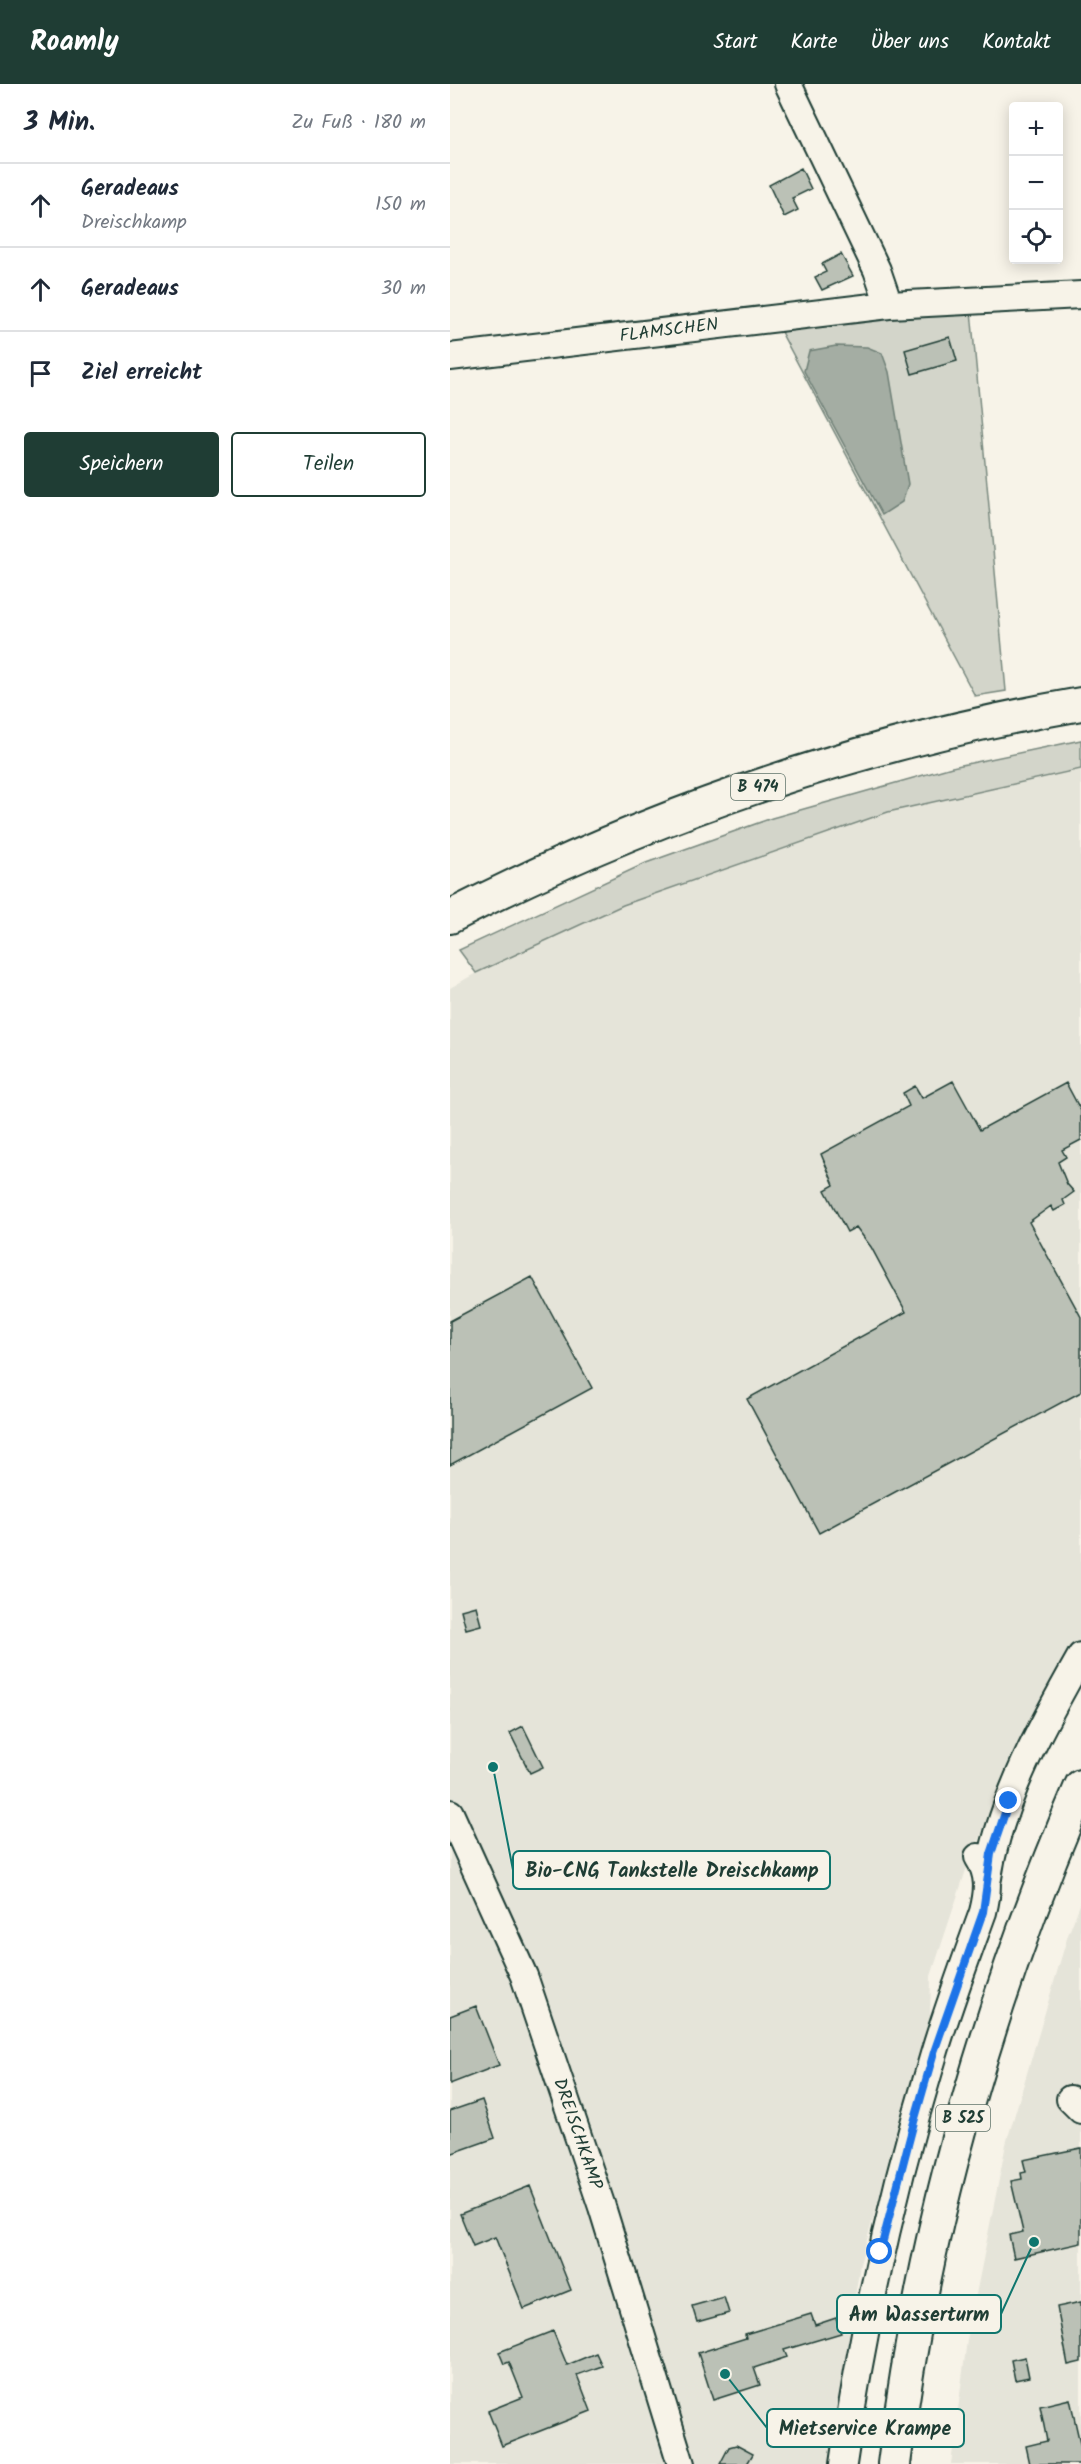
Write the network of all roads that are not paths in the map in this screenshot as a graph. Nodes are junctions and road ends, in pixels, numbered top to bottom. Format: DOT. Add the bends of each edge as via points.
graph roads {
  1 [pos="788,84"];
  2 [pos="1081,295"];
  3 [pos="889,305"];
  4 [pos="450,357"];
  5 [pos="1081,704"];
  6 [pos="450,917"];
  7 [pos="1081,1656"];
  8 [pos="1081,1786"];
  9 [pos="450,1813"];
  10 [pos="681,2464"];
  11 [pos="843,2464"];
  12 [pos="894,2464"];
  1 -- 3 [label="street" via="877,270"];
  2 -- 3 [label="street, FLAMSCHEN"];
  3 -- 4 [label="street, FLAMSCHEN"];
  5 -- 6 [label="main road, B 474" via="886,748 735,794 552,867"];
  7 -- 11 [label="street" via="1009,1801 983,1868 987,1894 983,1912 934,2052 880,2252"];
  8 -- 12 [label="main road, B 525" via="1026,1919 967,2102 926,2273"];
  9 -- 10 [label="street, DREISCHKAMP" via="524,1976"];
}
